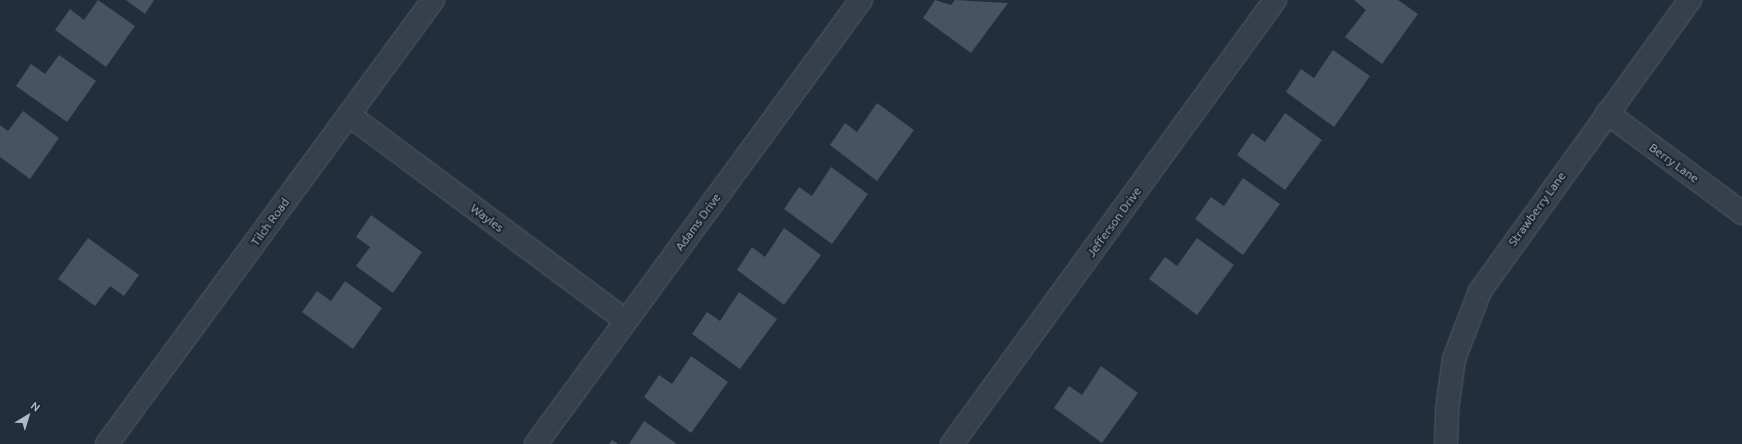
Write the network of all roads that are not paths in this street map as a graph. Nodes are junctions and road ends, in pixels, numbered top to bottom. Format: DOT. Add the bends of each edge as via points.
graph roads {
  1 [pos="433,0"];
  2 [pos="861,0"];
  3 [pos="1275,0"];
  4 [pos="1690,0"];
  5 [pos="1607,113"];
  6 [pos="349,115"];
  7 [pos="1742,213"];
  8 [pos="626,321"];
  9 [pos="107,444"];
  10 [pos="536,444"];
  11 [pos="952,444"];
  12 [pos="1446,444"];
  1 -- 6 [label="street, Tilch Road"];
  2 -- 8 [label="street, Adams Drive"];
  3 -- 11 [label="street, Jefferson Drive"];
  4 -- 5 [label="street, Strawberry Lane"];
  5 -- 7 [label="street, Berry Lane"];
  5 -- 12 [label="street, Strawberry Lane" via="1494,268 1468,315 1449,385"];
  6 -- 8 [label="street, Wayles"];
  6 -- 9 [label="street, Tilch Road"];
  8 -- 10 [label="street, Adams Drive"];
}
